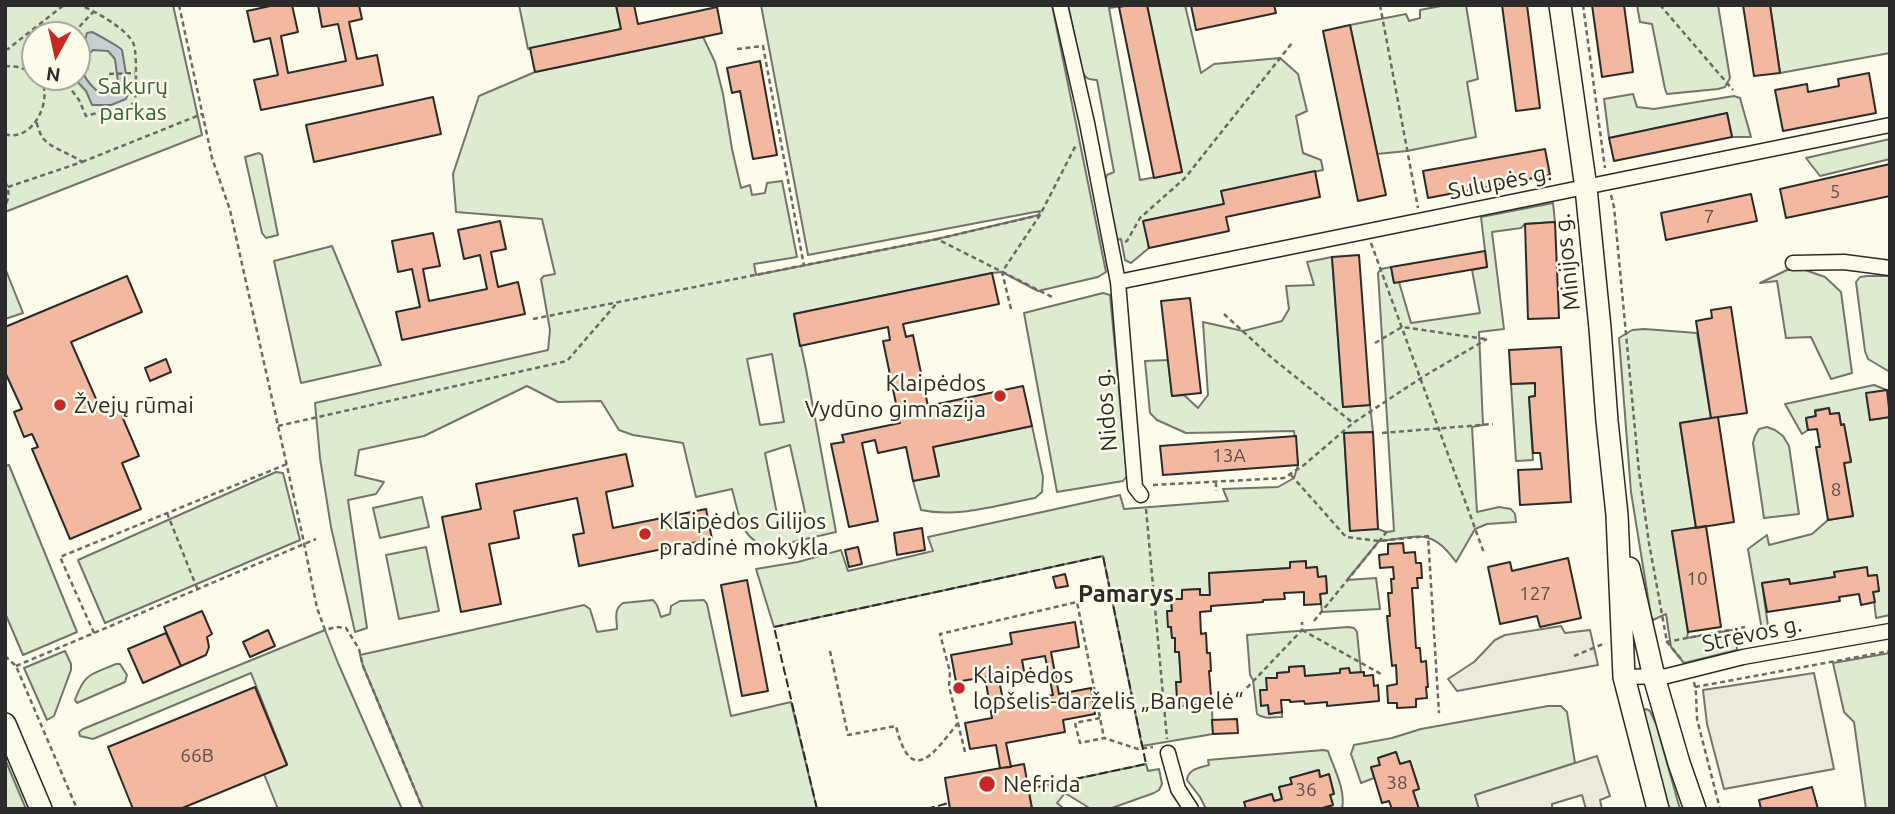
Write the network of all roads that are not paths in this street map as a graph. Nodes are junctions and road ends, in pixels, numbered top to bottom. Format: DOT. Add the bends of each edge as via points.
graph roads {
  1 [pos="1060,5"];
  2 [pos="1560,5"];
  3 [pos="1890,125"];
  4 [pos="1586,188"];
  5 [pos="1793,264"];
  6 [pos="1890,268"];
  7 [pos="1118,282"];
  8 [pos="1138,491"];
  9 [pos="1617,515"];
  10 [pos="1890,631"];
  11 [pos="1623,677"];
  12 [pos="1654,677"];
  13 [pos="5,724"];
  14 [pos="1167,749"];
  15 [pos="41,809"];
  16 [pos="1191,809"];
  17 [pos="1658,809"];
  18 [pos="1695,809"];
  1 -- 7 [label="street, Nidos g."];
  2 -- 4 [label="main road, Minijos g."];
  3 -- 4 [label="street, Sulupės g."];
  4 -- 7 [label="street, Sulupės g."];
  4 -- 9 [label="main road, Minijos g."];
  5 -- 6 [label="street" via="1844,262"];
  7 -- 8 [label="street, Nidos g."];
  9 -- 11 [label="main road, Minijos g."];
  9 -- 12 [label="main road, Minijos g."];
  10 -- 12 [label="street, Strėvos g."];
  11 -- 12 [label="street, Strėvos g."];
  11 -- 17 [label="main road, Minijos g."];
  12 -- 18 [label="main road, Minijos g."];
  13 -- 15 [label="main road"];
  14 -- 16 [label="street" via="1178,789"];
}
